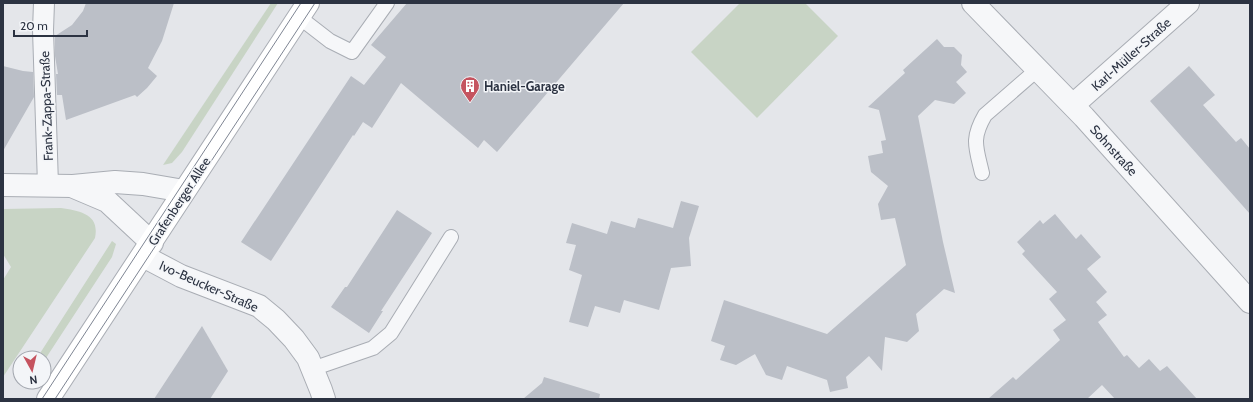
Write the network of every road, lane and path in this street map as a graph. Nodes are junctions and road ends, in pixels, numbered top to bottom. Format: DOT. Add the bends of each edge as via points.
graph roads {
  1 [pos="44,3"];
  2 [pos="387,3"];
  3 [pos="973,3"];
  4 [pos="1188,3"];
  5 [pos="304,10"];
  6 [pos="1038,69"];
  7 [pos="1073,105"];
  8 [pos="982,173"];
  9 [pos="3,185"];
  10 [pos="48,185"];
  11 [pos="73,186"];
  12 [pos="184,191"];
  13 [pos="451,237"];
  14 [pos="147,249"];
  15 [pos="1250,302"];
  16 [pos="312,369"];
  17 [pos="48,399"];
  18 [pos="324,399"];
  1 -- 10 [label="street, Frank-Zappa-Straße"];
  2 -- 5 [label="lane" via="352,52 330,41"];
  3 -- 6 [label="street, Sohnstraße"];
  4 -- 7 [label="street, Karl-Müller-Straße"];
  5 -- 12 [label="main road, Grafenberger Allee"];
  6 -- 7 [label="street, Sohnstraße"];
  6 -- 8 [label="lane" via="985,115 975,142"];
  7 -- 15 [label="street, Sohnstraße"];
  9 -- 10 [label="street"];
  10 -- 11 [label="street"];
  11 -- 12 [label="street" via="116,182"];
  11 -- 14 [label="street, Ivo-Beucker-Straße" via="106,201"];
  12 -- 14 [label="main road, Grafenberger Allee"];
  13 -- 16 [label="lane" via="391,333 373,348"];
  14 -- 16 [label="street, Ivo-Beucker-Straße" via="181,276 259,306 294,340 308,358"];
  14 -- 17 [label="main road, Grafenberger Allee"];
  16 -- 18 [label="street, Ivo-Beucker-Straße"];
}
